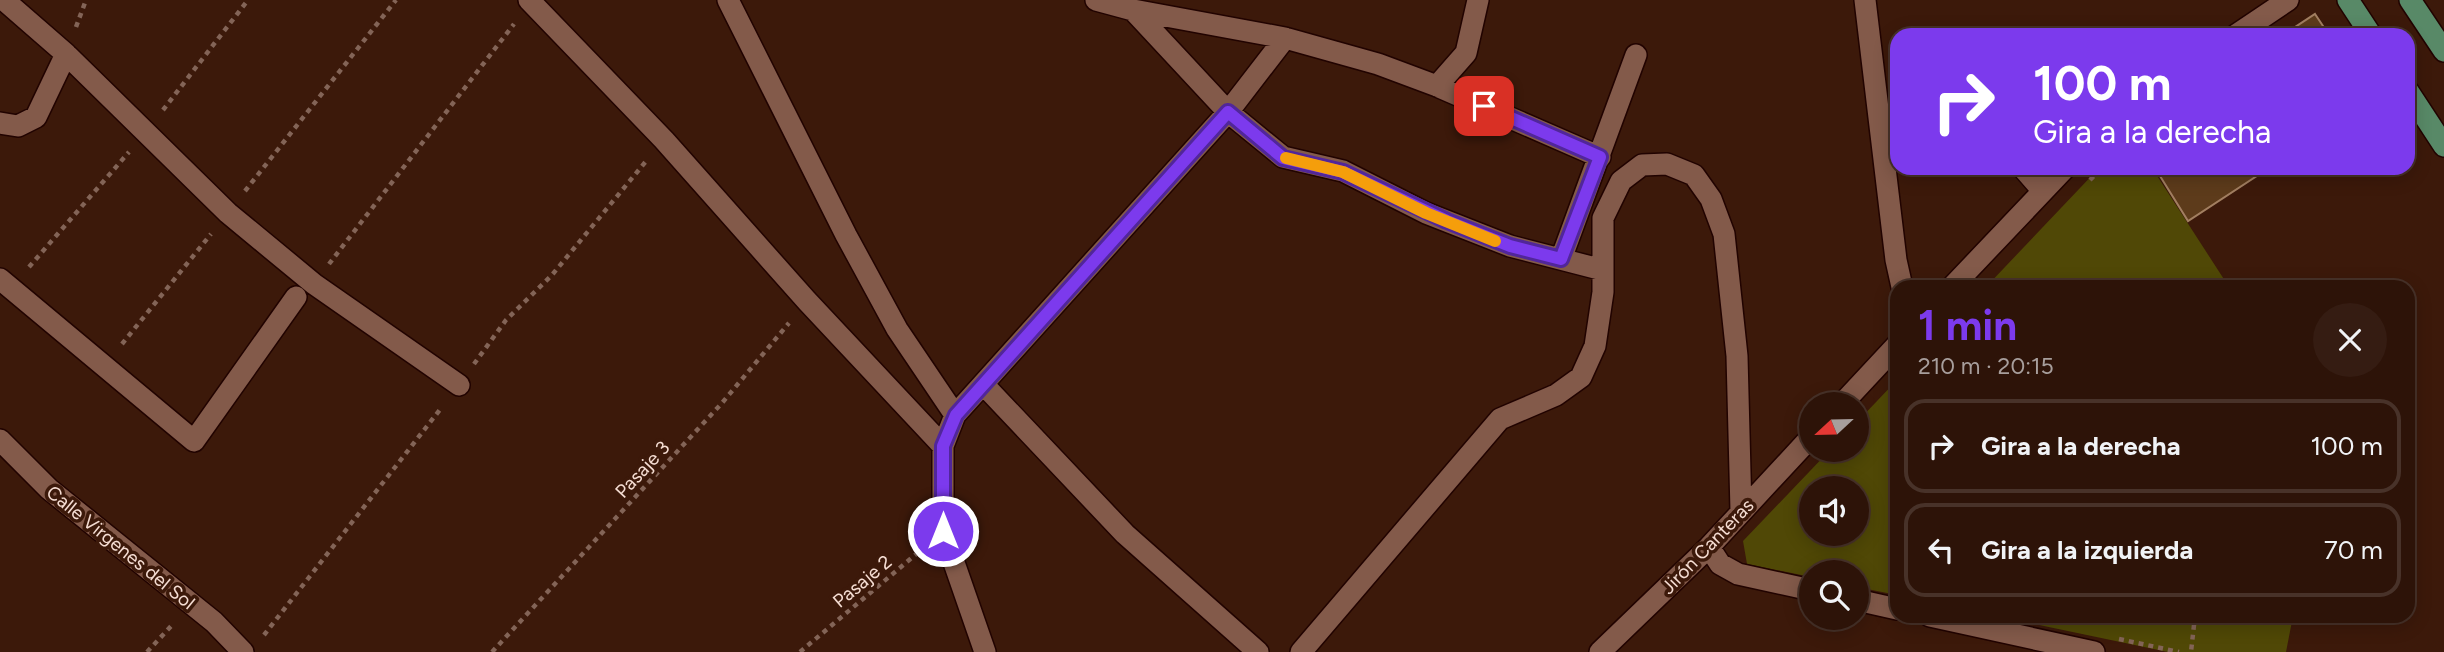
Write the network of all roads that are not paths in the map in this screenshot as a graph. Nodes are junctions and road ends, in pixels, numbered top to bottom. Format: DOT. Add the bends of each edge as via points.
graph roads {
  1 [pos="4,0"];
  2 [pos="728,0"];
  3 [pos="1096,0"];
  4 [pos="1478,0"];
  5 [pos="1865,0"];
  6 [pos="2288,0"];
  7 [pos="2348,0"];
  8 [pos="2410,0"];
  9 [pos="530,1"];
  10 [pos="1133,10"];
  11 [pos="2246,28"];
  12 [pos="2366,28"];
  13 [pos="1285,38"];
  14 [pos="2444,51"];
  15 [pos="66,54"];
  16 [pos="1636,55"];
  17 [pos="1437,86"];
  18 [pos="2415,102"];
  19 [pos="1228,112"];
  20 [pos="0,123"];
  21 [pos="2444,146"];
  22 [pos="1600,157"];
  23 [pos="2029,175"];
  24 [pos="2058,175"];
  25 [pos="2043,191"];
  26 [pos="1561,259"];
  27 [pos="1603,270"];
  28 [pos="0,279"];
  29 [pos="1900,280"];
  30 [pos="1959,280"];
  31 [pos="296,297"];
  32 [pos="1890,353"];
  33 [pos="983,384"];
  34 [pos="459,385"];
  35 [pos="1853,392"];
  36 [pos="956,415"];
  37 [pos="0,440"];
  38 [pos="943,446"];
  39 [pos="1799,449"];
  40 [pos="1741,511"];
  41 [pos="1709,547"];
  42 [pos="1799,587"];
  43 [pos="1869,603"];
  44 [pos="1890,607"];
  45 [pos="1962,623"];
  46 [pos="243,652"];
  47 [pos="985,652"];
  48 [pos="1258,652"];
  49 [pos="1301,652"];
  50 [pos="1600,652"];
  51 [pos="2094,652"];
  1 -- 15 [label="street"];
  2 -- 36 [label="street" via="884,305"];
  3 -- 10 [label="street"];
  4 -- 17 [label="street" via="1466,52"];
  5 -- 29 [label="street"];
  6 -- 11 [label="street"];
  7 -- 12 [label="main road"];
  8 -- 14 [label="main road"];
  9 -- 38 [label="street" via="664,140"];
  10 -- 13 [label="street"];
  10 -- 19 [label="street"];
  13 -- 17 [label="street"];
  13 -- 19 [label="street"];
  15 -- 20 [label="street" via="36,117 19,126"];
  15 -- 34 [label="street" via="228,213 314,284"];
  16 -- 22 [label="street"];
  17 -- 22 [label="street"];
  18 -- 21 [label="main road"];
  19 -- 26 [label="street" via="1283,158 1343,172 1510,246"];
  19 -- 33 [label="street"];
  22 -- 26 [label="street"];
  23 -- 25 [label="street"];
  24 -- 25 [label="street"];
  25 -- 30 [label="street"];
  26 -- 27 [label="street"];
  27 -- 40 [label="street" via="1602,218 1621,181 1642,165 1667,164 1694,175 1711,199 1724,234 1737,356"];
  27 -- 49 [label="street" via="1595,346 1581,377 1556,396 1500,419"];
  28 -- 31 [label="street" via="194,441"];
  32 -- 35 [label="street"];
  33 -- 36 [label="street"];
  33 -- 48 [label="street" via="1125,534"];
  36 -- 38 [label="street"];
  37 -- 46 [label="street, Calle Virgenes del Sol" via="49,489 214,622"];
  38 -- 47 [label="street" via="943,531"];
  39 -- 40 [label="street, Jirón Canteras"];
  40 -- 41 [label="street, Jirón Canteras"];
  41 -- 42 [label="street" via="1720,564 1738,573"];
  41 -- 50 [label="street, Jirón Canteras"];
  43 -- 44 [label="street"];
  45 -- 51 [label="street"];
}
